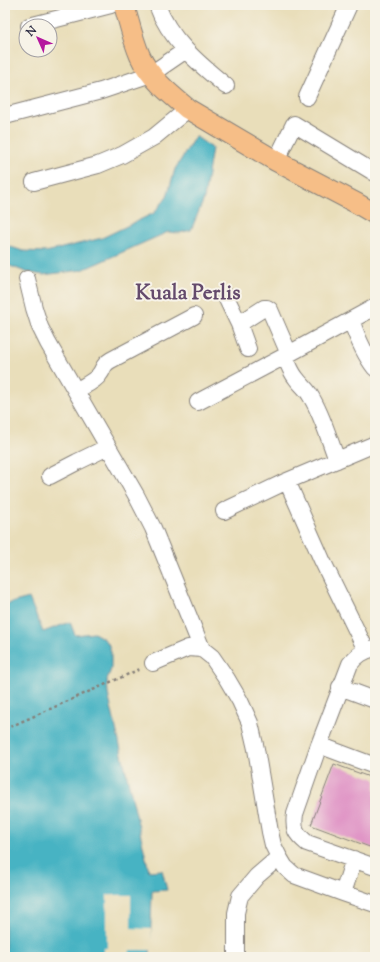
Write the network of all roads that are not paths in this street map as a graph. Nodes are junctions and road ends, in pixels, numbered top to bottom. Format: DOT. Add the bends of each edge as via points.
graph roads {
  1 [pos="111,5"];
  2 [pos="124,5"];
  3 [pos="157,5"];
  4 [pos="349,5"];
  5 [pos="58,18"];
  6 [pos="186,50"];
  7 [pos="152,74"];
  8 [pos="226,86"];
  9 [pos="307,97"];
  10 [pos="188,108"];
  11 [pos="5,116"];
  12 [pos="276,161"];
  13 [pos="375,173"];
  14 [pos="34,182"];
  15 [pos="375,214"];
  16 [pos="27,279"];
  17 [pos="225,295"];
  18 [pos="375,306"];
  19 [pos="194,316"];
  20 [pos="351,320"];
  21 [pos="239,324"];
  22 [pos="248,349"];
  23 [pos="287,355"];
  24 [pos="375,368"];
  25 [pos="76,391"];
  26 [pos="198,402"];
  27 [pos="375,444"];
  28 [pos="108,447"];
  29 [pos="337,460"];
  30 [pos="50,476"];
  31 [pos="287,481"];
  32 [pos="224,511"];
  33 [pos="202,649"];
  34 [pos="370,649"];
  35 [pos="153,663"];
  36 [pos="340,687"];
  37 [pos="375,700"];
  38 [pos="319,745"];
  39 [pos="375,766"];
  40 [pos="279,857"];
  41 [pos="354,859"];
  42 [pos="375,867"];
  43 [pos="343,893"];
  44 [pos="375,904"];
  45 [pos="236,957"];
  1 -- 5 [label="street"];
  2 -- 7 [label="main road" via="140,56"];
  3 -- 6 [label="street" via="165,22"];
  4 -- 9 [label="street"];
  6 -- 7 [label="street"];
  6 -- 8 [label="street"];
  7 -- 10 [label="main road" via="161,86"];
  7 -- 11 [label="street" via="102,91"];
  10 -- 12 [label="main road"];
  10 -- 14 [label="street" via="154,137 122,155 98,166"];
  12 -- 13 [label="street" via="294,124"];
  12 -- 15 [label="main road"];
  16 -- 25 [label="street" via="40,327"];
  17 -- 21 [label="street"];
  18 -- 20 [label="street"];
  19 -- 25 [label="street" via="110,360 99,375"];
  20 -- 23 [label="street"];
  20 -- 24 [label="street" via="366,355"];
  21 -- 22 [label="street"];
  21 -- 23 [label="street" via="267,308"];
  23 -- 26 [label="street"];
  23 -- 29 [label="street" via="295,378 315,405"];
  25 -- 28 [label="street"];
  27 -- 29 [label="street"];
  28 -- 30 [label="street"];
  28 -- 33 [label="street" via="153,528"];
  29 -- 31 [label="street"];
  31 -- 32 [label="street"];
  31 -- 34 [label="street" via="322,560"];
  33 -- 35 [label="street" via="188,648"];
  33 -- 40 [label="street" via="212,657 227,679 250,723 270,832"];
  34 -- 36 [label="street" via="360,653 350,664"];
  36 -- 37 [label="street"];
  36 -- 38 [label="street"];
  38 -- 39 [label="street"];
  38 -- 41 [label="street" via="295,814 296,831 307,843"];
  40 -- 43 [label="street" via="294,875"];
  40 -- 45 [label="street" via="257,876 240,896 236,913"];
  41 -- 42 [label="street"];
  41 -- 43 [label="street"];
  43 -- 44 [label="street"];
}
